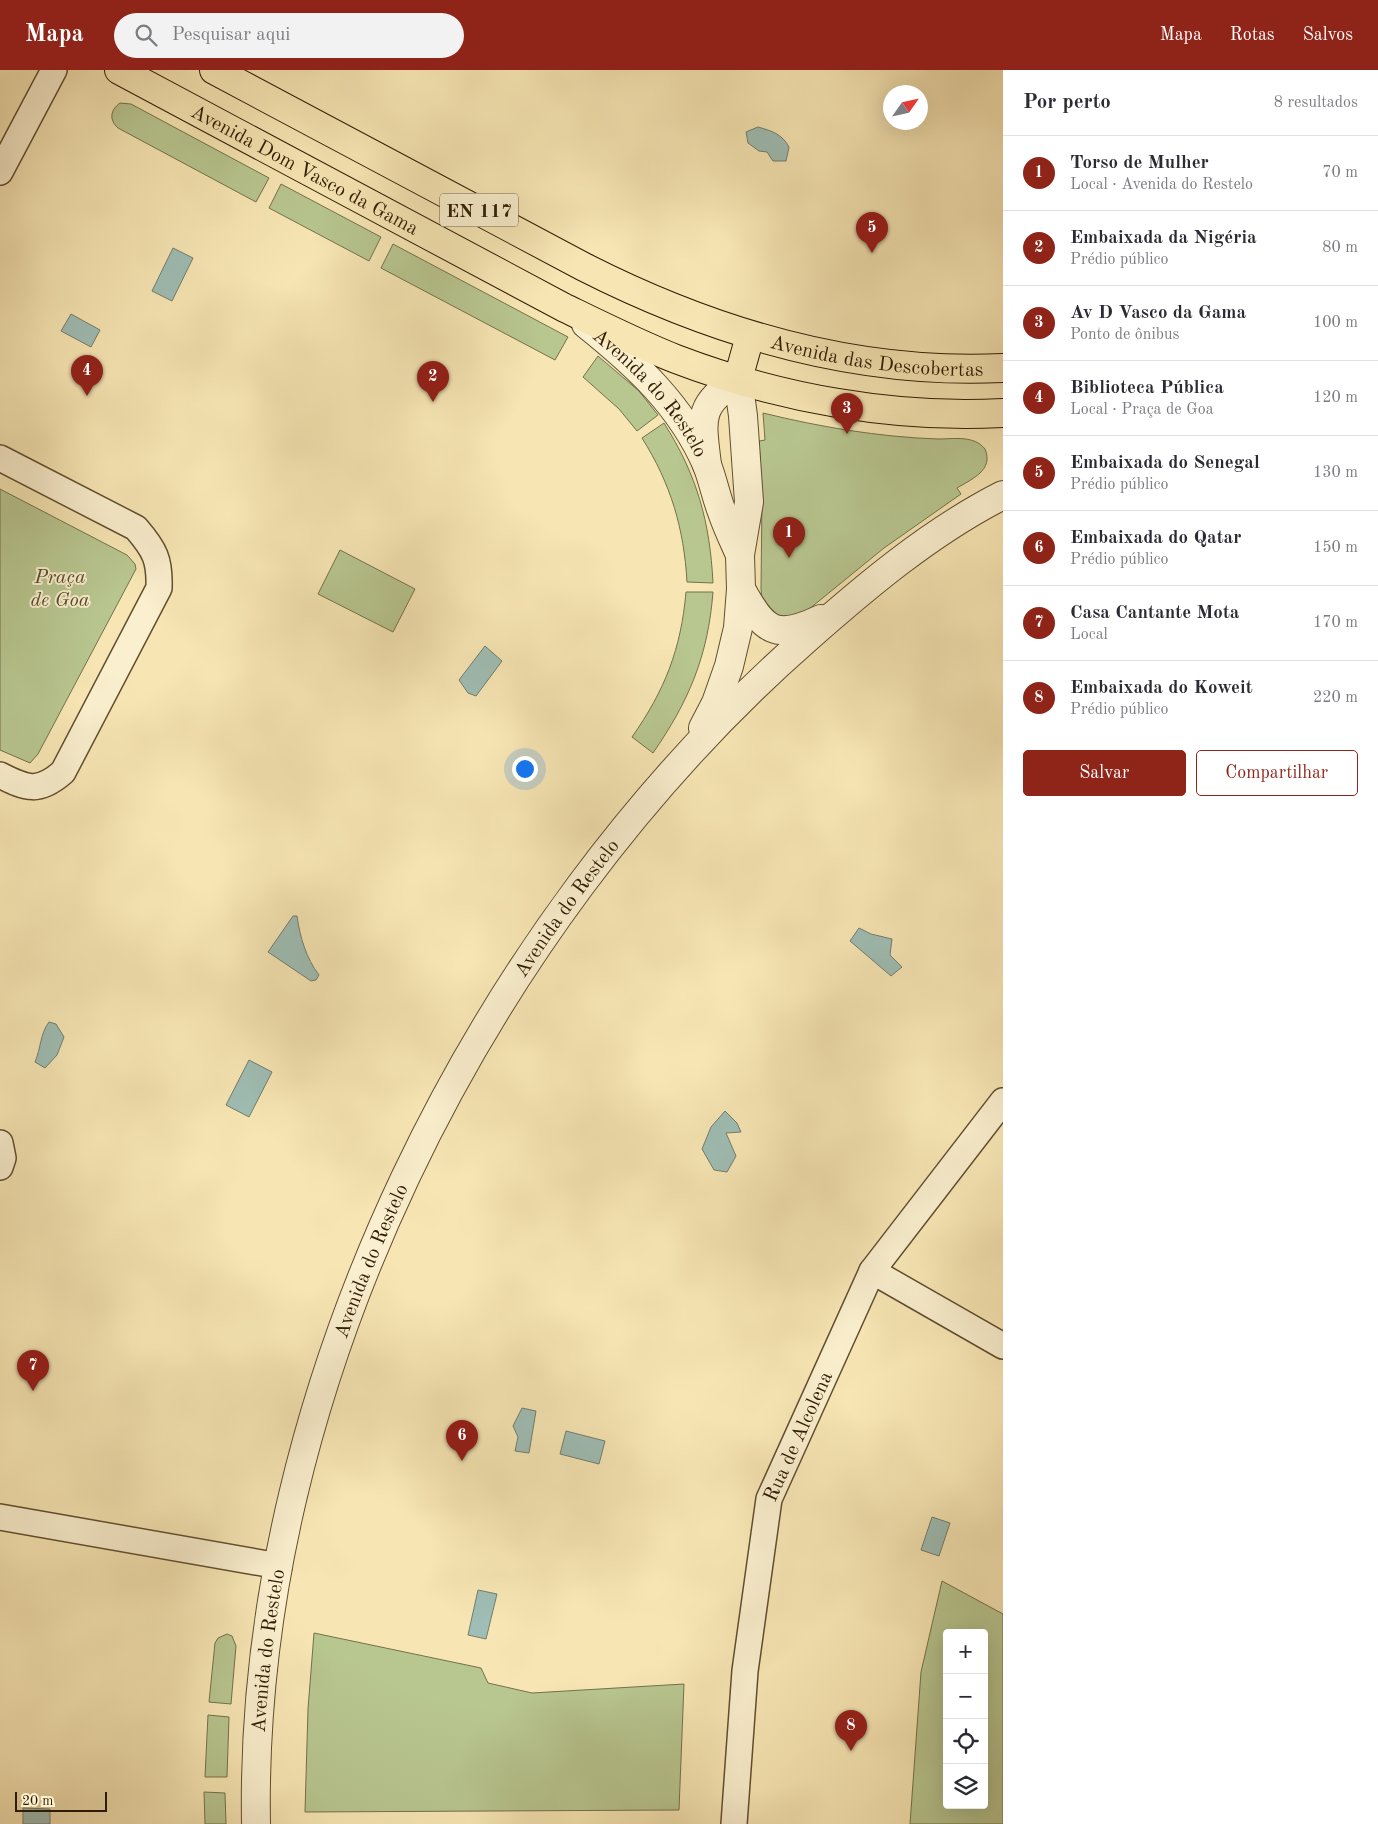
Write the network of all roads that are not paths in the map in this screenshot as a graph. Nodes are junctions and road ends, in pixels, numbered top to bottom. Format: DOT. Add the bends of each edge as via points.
graph roads {
  1 [pos="54,70"];
  2 [pos="119,70"];
  3 [pos="214,70"];
  4 [pos="0,172"];
  5 [pos="563,306"];
  6 [pos="750,336"];
  7 [pos="1003,368"];
  8 [pos="738,379"];
  9 [pos="1003,413"];
  10 [pos="0,458"];
  11 [pos="707,465"];
  12 [pos="1003,495"];
  13 [pos="740,555"];
  14 [pos="741,588"];
  15 [pos="836,612"];
  16 [pos="674,770"];
  17 [pos="0,775"];
  18 [pos="1003,1101"];
  19 [pos="0,1143"];
  20 [pos="0,1167"];
  21 [pos="872,1271"];
  22 [pos="1003,1346"];
  23 [pos="0,1517"];
  24 [pos="279,1566"];
  25 [pos="256,1824"];
  26 [pos="734,1824"];
  1 -- 4 [label="street"];
  2 -- 5 [label="main road, Avenida Dom Vasco da Gama / EN 117"];
  3 -- 6 [label="main road, EN 117" via="637,294"];
  5 -- 8 [label="main road, Avenida Dom Vasco da Gama / EN 117" via="677,359"];
  5 -- 11 [label="street, Avenida do Restelo" via="651,380 675,409"];
  6 -- 7 [label="main road, Avenida das Descobertas" via="808,351 868,361 928,367"];
  6 -- 8 [label="main road"];
  8 -- 9 [label="main road, EN 117" via="799,395 862,406 925,412"];
  8 -- 11 [label="street, Avenida do Restelo" via="717,392 708,407 703,426"];
  8 -- 13 [label="street, Avenida do Restelo" via="750,502"];
  10 -- 17 [label="street" via="136,528 151,545 160,566 159,588 63,772 50,784 33,788 16,784"];
  11 -- 13 [label="street, Avenida do Restelo"];
  12 -- 15 [label="street, Avenida do Restelo" via="950,526"];
  13 -- 14 [label="street, Avenida do Restelo"];
  14 -- 15 [label="street, Avenida do Restelo" via="756,616 768,626 782,631 797,630"];
  14 -- 16 [label="street, Avenida do Restelo" via="738,628 716,703"];
  15 -- 16 [label="street, Avenida do Restelo" via="753,688"];
  16 -- 24 [label="street, Avenida do Restelo" via="572,897 526,963 452,1086 407,1175 348,1316 319,1401 297,1479"];
  18 -- 21 [label="street, Rua de Alcolena"];
  19 -- 20 [label="street" via="3,1158"];
  21 -- 22 [label="street"];
  21 -- 26 [label="street, Rua de Alcolena" via="769,1499 745,1671"];
  23 -- 24 [label="street"];
  24 -- 25 [label="street, Avenida do Restelo" via="267,1639 259,1721"];
}
